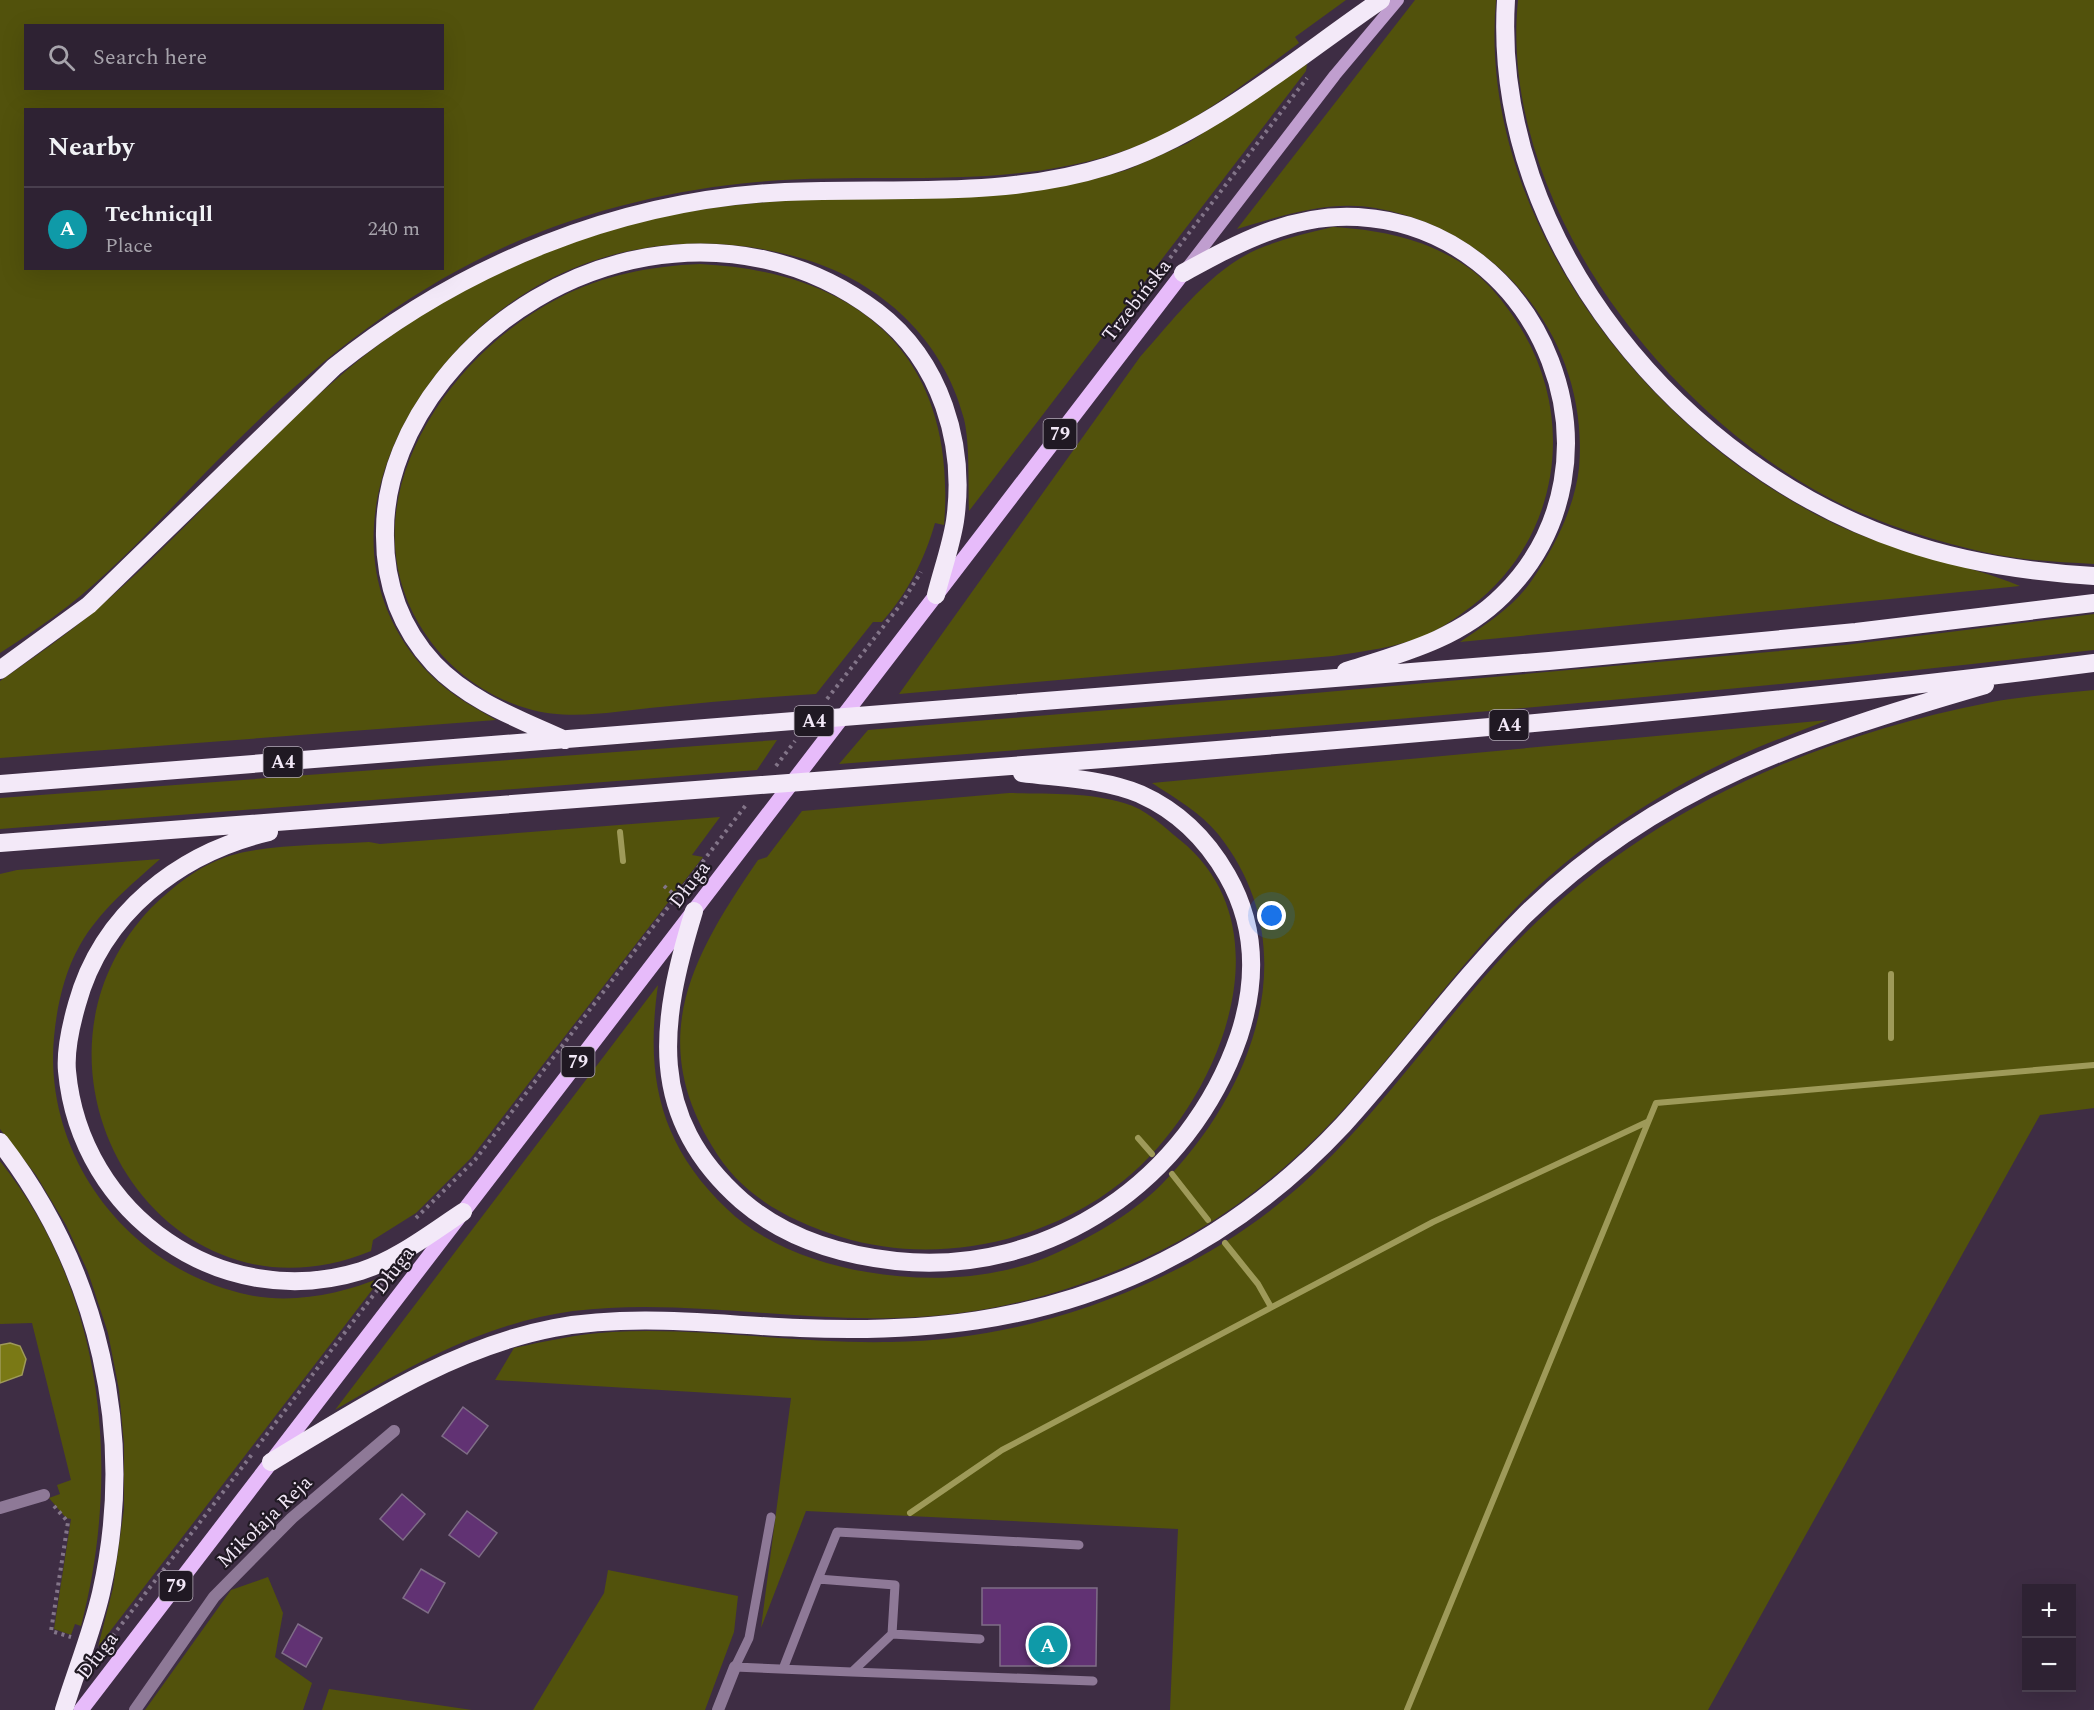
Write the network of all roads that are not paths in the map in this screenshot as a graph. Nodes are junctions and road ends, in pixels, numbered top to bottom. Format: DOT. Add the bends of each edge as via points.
graph roads {
  1 [pos="1381,0"];
  2 [pos="1398,0"];
  3 [pos="1506,0"];
  4 [pos="1183,273"];
  5 [pos="2094,576"];
  6 [pos="936,595"];
  7 [pos="2094,603"];
  8 [pos="2094,663"];
  9 [pos="0,670"];
  10 [pos="2033,671"];
  11 [pos="1314,681"];
  12 [pos="566,740"];
  13 [pos="984,769"];
  14 [pos="0,784"];
  15 [pos="327,819"];
  16 [pos="0,843"];
  17 [pos="738,855"];
  18 [pos="694,911"];
  19 [pos="0,1142"];
  20 [pos="463,1212"];
  21 [pos="394,1431"];
  22 [pos="271,1462"];
  23 [pos="44,1495"];
  24 [pos="0,1508"];
  25 [pos="771,1517"];
  26 [pos="1079,1545"];
  27 [pos="818,1579"];
  28 [pos="892,1634"];
  29 [pos="980,1639"];
  30 [pos="735,1667"];
  31 [pos="783,1669"];
  32 [pos="852,1672"];
  33 [pos="1093,1681"];
  34 [pos="64,1710"];
  35 [pos="81,1710"];
  36 [pos="135,1710"];
  37 [pos="718,1710"];
  1 -- 9 [label="highway" via="1206,121 1155,149 1106,167 994,188 785,192 690,202 592,226 479,273 420,305 334,367 96,598"];
  2 -- 4 [label="main road, Trzebińska / 79" via="1335,75"];
  3 -- 5 [label="highway" via="1511,104 1540,201 1589,292 1679,403 1764,472 1867,527 1965,559"];
  4 -- 6 [label="main road, Trzebińska / 79"];
  4 -- 11 [label="highway" via="1262,232 1305,221 1355,216 1414,228 1463,252 1506,287 1535,327 1558,382 1566,432 1558,506 1520,576 1483,612 1442,639"];
  6 -- 12 [label="highway" via="955,525 957,466 951,426 928,368 887,320 833,283 739,254 655,256 578,276 512,313 477,342 441,382 404,443 387,495 385,521 389,580 397,606 415,640 434,663 474,696"];
  6 -- 17 [label="main road, Trzebińska / 79"];
  7 -- 11 [label="highway, A4" via="1720,646"];
  8 -- 10 [label="highway, A4"];
  10 -- 13 [label="highway, A4" via="1723,705"];
  10 -- 22 [label="highway" via="1859,722 1792,746 1689,794 1616,840 1524,917 1347,1121 1305,1162 1229,1224 1145,1271 1050,1305 940,1327 893,1331 660,1320 601,1321 518,1336 454,1359 411,1380"];
  11 -- 12 [label="highway, A4"];
  12 -- 14 [label="highway, A4"];
  13 -- 15 [label="highway, A4"];
  13 -- 18 [label="highway" via="1115,786 1161,805 1196,832 1220,862 1242,905 1252,943 1252,978 1240,1031 1221,1080 1198,1121 1168,1158 1125,1197 1059,1236 1034,1246 940,1262 851,1255 772,1223 728,1188 711,1170 687,1129 672,1090 668,1066 669,1005"];
  15 -- 16 [label="highway, A4"];
  15 -- 20 [label="highway" via="241,839 204,855 160,880 112,928 82,984 69,1040 67,1069 81,1132 122,1201 158,1236 200,1262 252,1278 310,1279 362,1270 384,1262"];
  17 -- 18 [label="main road, Długa / 79"];
  18 -- 20 [label="main road, Długa / 79"];
  19 -- 34 [label="highway" via="52,1220 77,1274 96,1328 114,1433 111,1536 101,1594"];
  20 -- 22 [label="main road, Długa / 79"];
  21 -- 36 [label="street, Mikołaja Reja" via="292,1518 214,1597"];
  22 -- 35 [label="main road, Długa / 79"];
  23 -- 24 [label="street"];
  25 -- 30 [label="lane" via="749,1638"];
  26 -- 27 [label="lane" via="837,1532"];
  27 -- 28 [label="lane" via="895,1585"];
  27 -- 31 [label="lane"];
  28 -- 29 [label="lane"];
  28 -- 32 [label="lane"];
  30 -- 31 [label="lane"];
  30 -- 37 [label="street"];
  31 -- 32 [label="lane"];
  32 -- 33 [label="lane"];
}
